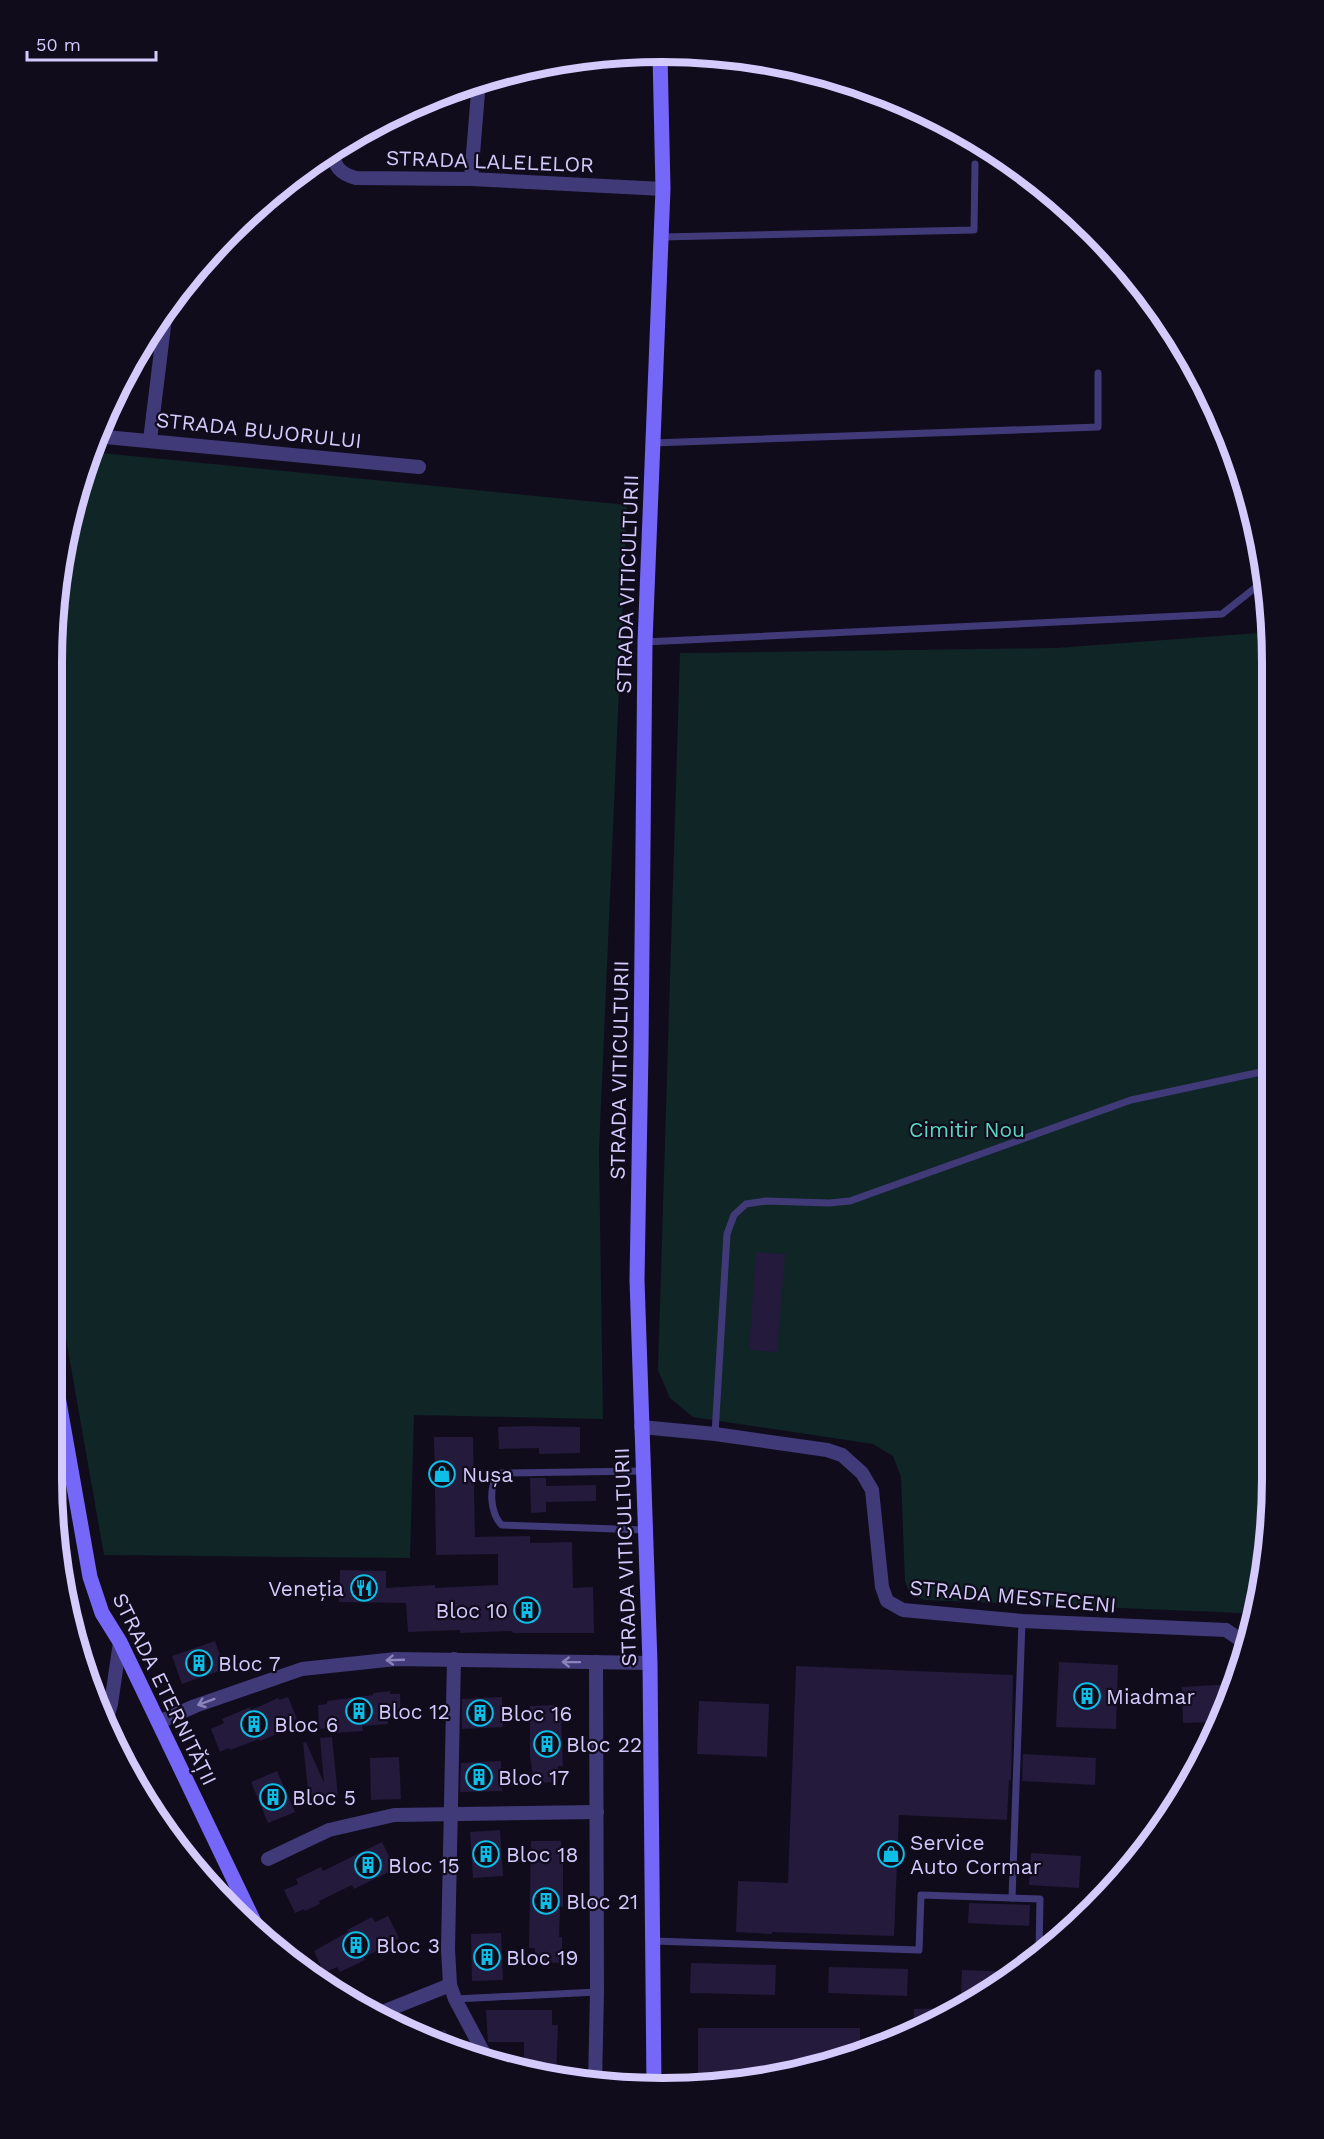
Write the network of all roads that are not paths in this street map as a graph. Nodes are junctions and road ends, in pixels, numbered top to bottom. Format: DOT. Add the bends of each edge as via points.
graph roads {
  1 [pos="660,62"];
  2 [pos="478,90"];
  3 [pos="334,159"];
  4 [pos="975,164"];
  5 [pos="471,179"];
  6 [pos="663,189"];
  7 [pos="661,237"];
  8 [pos="164,327"];
  9 [pos="1098,373"];
  10 [pos="105,437"];
  11 [pos="150,440"];
  12 [pos="653,443"];
  13 [pos="419,467"];
  14 [pos="1257,586"];
  15 [pos="645,642"];
  16 [pos="1262,1072"];
  17 [pos="62,1419"];
  18 [pos="641,1427"];
  19 [pos="715,1434"];
  20 [pos="642,1471"];
  21 [pos="645,1530"];
  22 [pos="1022,1621"];
  23 [pos="1240,1639"];
  24 [pos="120,1642"];
  25 [pos="454,1659"];
  26 [pos="596,1662"];
  27 [pos="650,1663"];
  28 [pos="109,1711"];
  29 [pos="159,1722"];
  30 [pos="597,1812"];
  31 [pos="450,1813"];
  32 [pos="268,1859"];
  33 [pos="1012,1898"];
  34 [pos="250,1914"];
  35 [pos="654,1941"];
  36 [pos="1039,1944"];
  37 [pos="450,1985"];
  38 [pos="597,1992"];
  39 [pos="455,1999"];
  40 [pos="386,2011"];
  41 [pos="483,2050"];
  42 [pos="595,2073"];
  43 [pos="654,2078"];
  1 -- 6 [label="main road, STRADA VITICULTURII"];
  2 -- 5 [label="street"];
  3 -- 5 [label="street, STRADA LALELELOR" via="338,170 356,178"];
  4 -- 7 [label="lane" via="974,230"];
  5 -- 6 [label="street, STRADA LALELELOR"];
  6 -- 7 [label="main road, STRADA VITICULTURII"];
  7 -- 12 [label="main road, STRADA VITICULTURII"];
  8 -- 11 [label="street"];
  9 -- 12 [label="lane" via="1098,427"];
  10 -- 11 [label="street, STRADA BUJORULUI"];
  11 -- 13 [label="street, STRADA BUJORULUI"];
  12 -- 15 [label="main road, STRADA VITICULTURII"];
  14 -- 15 [label="lane" via="1222,614"];
  15 -- 18 [label="main road, STRADA VITICULTURII" via="637,1280"];
  16 -- 19 [label="lane" via="1131,1100 850,1201 746,1204 734,1215 727,1234"];
  17 -- 24 [label="main road, STRADA ETERNITĂȚII" via="90,1577 102,1613"];
  18 -- 19 [label="street, STRADA MESTECENI"];
  18 -- 20 [label="main road, STRADA VITICULTURII"];
  19 -- 22 [label="street, STRADA MESTECENI" via="827,1450 842,1455 862,1473 872,1491 882,1587 887,1601 903,1610"];
  20 -- 21 [label="main road, STRADA VITICULTURII"];
  20 -- 21 [label="lane" via="501,1473 493,1484 492,1502 496,1520 502,1525"];
  21 -- 27 [label="main road, STRADA VITICULTURII"];
  22 -- 23 [label="street, STRADA MESTECENI" via="1226,1630"];
  22 -- 33 [label="lane"];
  24 -- 28 [label="street"];
  24 -- 29 [label="main road, STRADA ETERNITĂȚII"];
  26 -- 25 [label="street, one-way"];
  25 -- 29 [label="street, one-way" via="396,1659 302,1669"];
  25 -- 31 [label="street"];
  26 -- 27 [label="street"];
  26 -- 30 [label="street"];
  27 -- 35 [label="main road, STRADA VITICULTURII"];
  29 -- 34 [label="main road, STRADA ETERNITĂȚII"];
  30 -- 31 [label="street"];
  30 -- 38 [label="street"];
  31 -- 32 [label="street" via="394,1815 329,1830"];
  31 -- 37 [label="street"];
  33 -- 35 [label="lane" via="921,1894 919,1950"];
  33 -- 36 [label="lane" via="1040,1899"];
  35 -- 43 [label="main road, STRADA VITICULTURII"];
  37 -- 39 [label="street"];
  37 -- 40 [label="street"];
  38 -- 39 [label="lane"];
  38 -- 42 [label="street"];
  39 -- 41 [label="street"];
}
